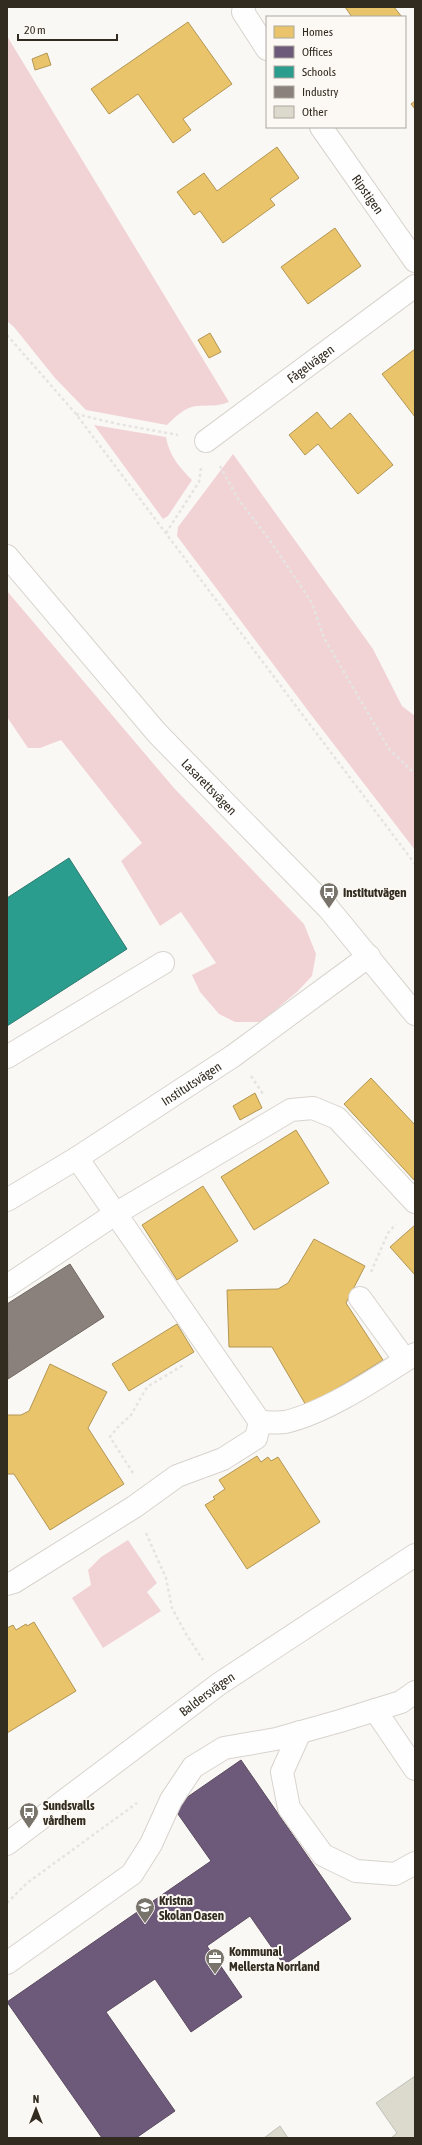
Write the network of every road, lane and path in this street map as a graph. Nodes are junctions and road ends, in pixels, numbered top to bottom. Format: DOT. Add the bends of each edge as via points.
graph roads {
  1 [pos="244,7"];
  2 [pos="266,48"];
  3 [pos="322,128"];
  4 [pos="415,261"];
  5 [pos="415,286"];
  6 [pos="7,335"];
  7 [pos="76,414"];
  8 [pos="206,440"];
  9 [pos="166,533"];
  10 [pos="7,556"];
  11 [pos="415,774"];
  12 [pos="415,864"];
  13 [pos="369,956"];
  14 [pos="163,962"];
  15 [pos="415,1014"];
  16 [pos="232,1056"];
  17 [pos="7,1057"];
  18 [pos="279,1118"];
  19 [pos="77,1158"];
  20 [pos="7,1200"];
  21 [pos="415,1202"];
  22 [pos="115,1214"];
  23 [pos="398,1222"];
  24 [pos="7,1286"];
  25 [pos="360,1298"];
  26 [pos="209,1349"];
  27 [pos="410,1357"];
  28 [pos="260,1422"];
  29 [pos="141,1502"];
  30 [pos="415,1555"];
  31 [pos="7,1584"];
  32 [pos="219,1684"];
  33 [pos="415,1692"];
  34 [pos="375,1710"];
  35 [pos="300,1732"];
  36 [pos="415,1769"];
  37 [pos="140,1800"];
  38 [pos="7,1844"];
  39 [pos="415,1863"];
  40 [pos="7,1903"];
  41 [pos="7,1963"];
  1 -- 2 [label="street" via="243,12"];
  3 -- 4 [label="street, Ripstigen"];
  5 -- 8 [label="street, Fågelvägen"];
  6 -- 7 [label="path"];
  7 -- 8 [label="path"];
  7 -- 9 [label="path"];
  8 -- 9 [label="path" via="199,482"];
  8 -- 11 [label="path" via="238,499 270,539 312,603 324,638 389,749"];
  9 -- 12 [label="path"];
  10 -- 13 [label="street, Lasarettsvägen" via="156,733 329,909"];
  13 -- 15 [label="street, Lasarettsvägen"];
  13 -- 16 [label="street, Institutsvägen"];
  14 -- 17 [label="street"];
  16 -- 18 [label="path" via="245,1067"];
  16 -- 19 [label="street, Institutsvägen"];
  18 -- 21 [label="street" via="291,1110 312,1108 336,1118"];
  18 -- 22 [label="street"];
  19 -- 20 [label="street, Institutsvägen"];
  19 -- 22 [label="street"];
  22 -- 24 [label="street"];
  22 -- 26 [label="street"];
  23 -- 25 [label="path" via="388,1233"];
  25 -- 27 [label="street"];
  26 -- 28 [label="street"];
  26 -- 29 [label="path" via="147,1387 131,1415 110,1437"];
  27 -- 28 [label="street" via="312,1414 283,1422"];
  28 -- 29 [label="street" via="256,1438 223,1459 177,1476"];
  29 -- 31 [label="street"];
  29 -- 32 [label="path" via="166,1578 172,1608"];
  30 -- 32 [label="street, Baldersvägen"];
  32 -- 38 [label="street, Baldersvägen"];
  33 -- 34 [label="street" via="401,1702"];
  34 -- 35 [label="street"];
  34 -- 36 [label="street"];
  35 -- 39 [label="street" via="282,1772 289,1808 323,1855 356,1871 395,1874"];
  35 -- 41 [label="street" via="224,1748 193,1767 171,1800 151,1844 132,1874"];
  37 -- 40 [label="path" via="27,1883"];
}
